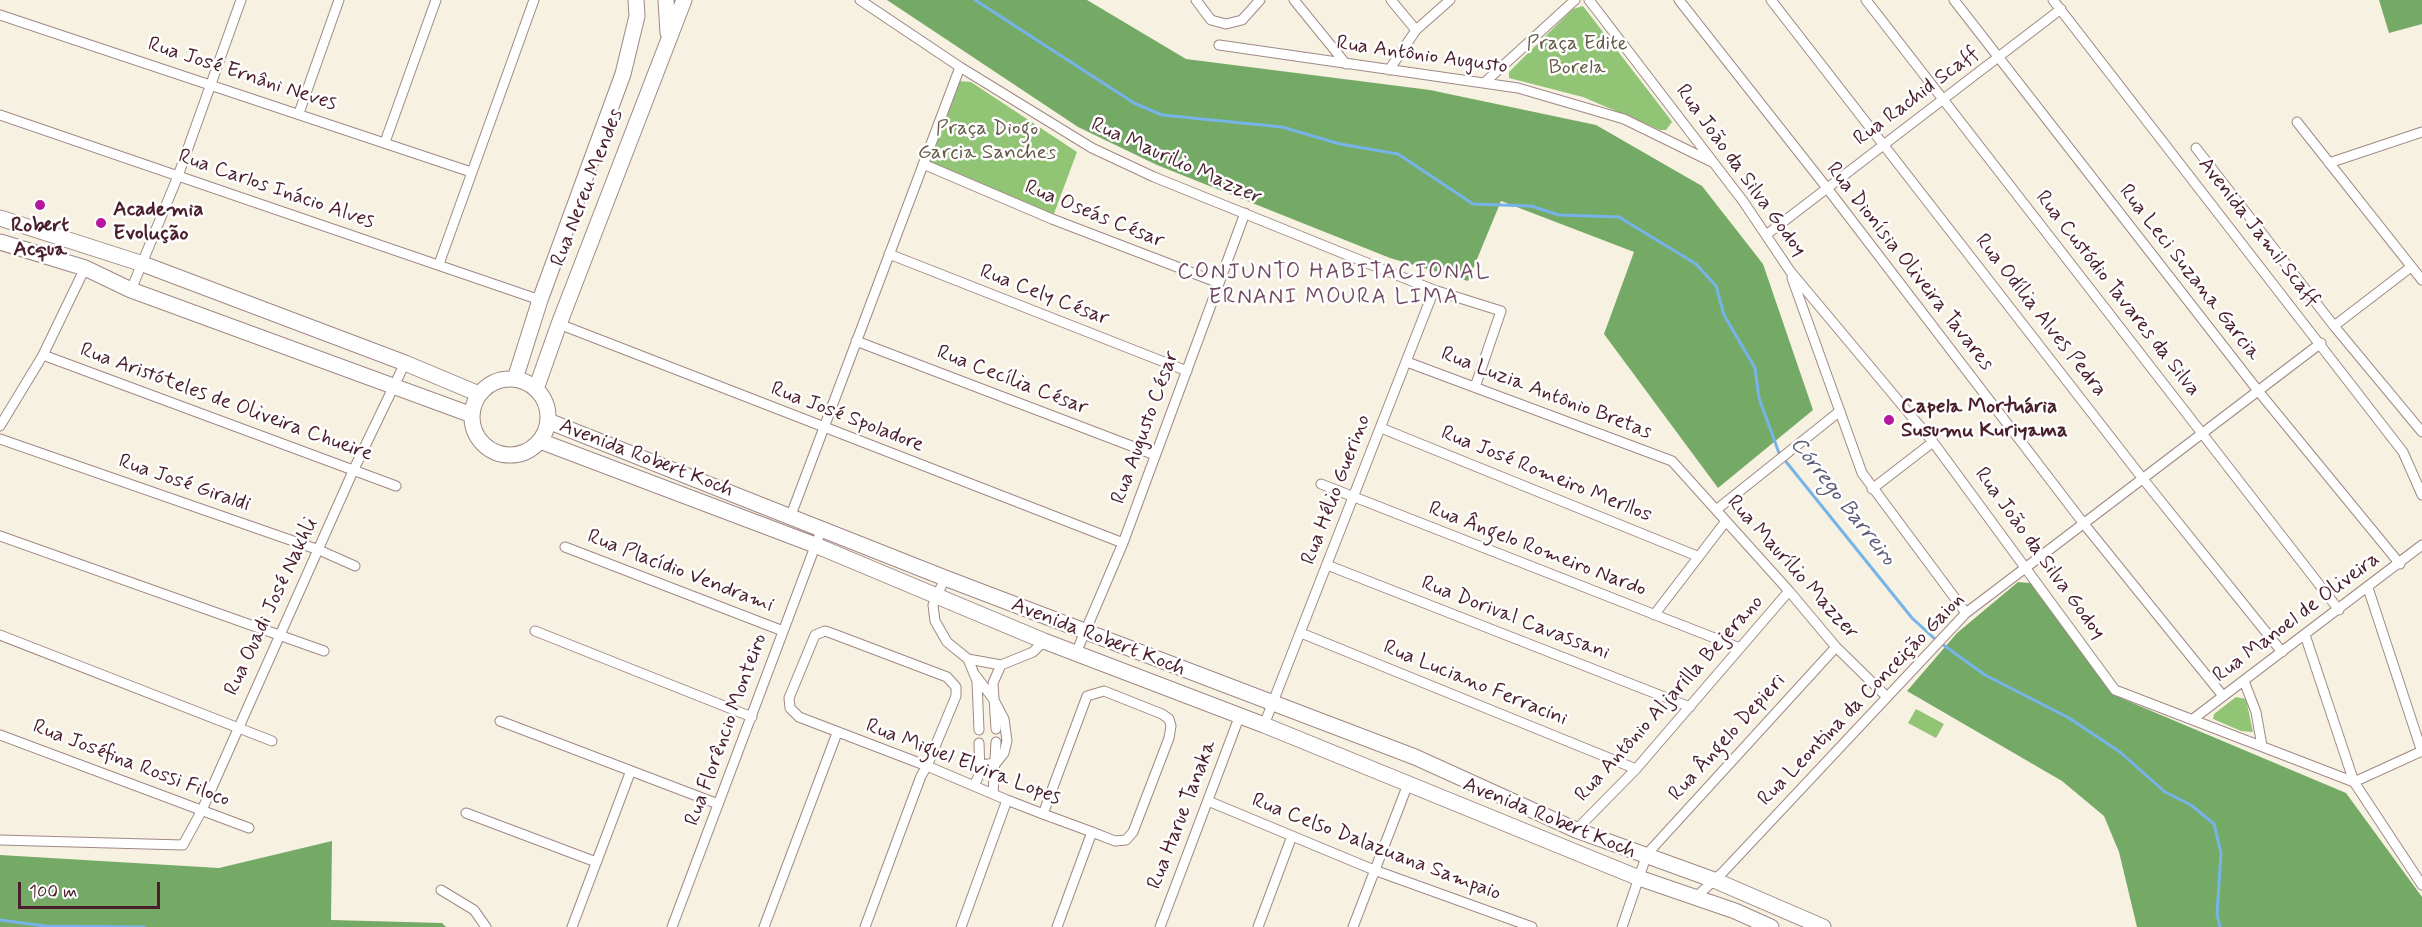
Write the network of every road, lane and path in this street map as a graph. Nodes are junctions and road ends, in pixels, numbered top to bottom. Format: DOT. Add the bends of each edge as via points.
graph roads {
  1 [pos="241,0"];
  2 [pos="339,0"];
  3 [pos="436,0"];
  4 [pos="534,0"];
  5 [pos="636,0"];
  6 [pos="666,0"];
  7 [pos="684,0"];
  8 [pos="860,0"];
  9 [pos="1196,0"];
  10 [pos="1260,0"];
  11 [pos="1294,0"];
  12 [pos="1391,0"];
  13 [pos="1450,0"];
  14 [pos="1575,0"];
  15 [pos="1589,0"];
  16 [pos="1679,0"];
  17 [pos="1771,0"];
  18 [pos="1866,0"];
  19 [pos="1954,0"];
  20 [pos="2053,0"];
  21 [pos="2061,9"];
  22 [pos="0,15"];
  23 [pos="1416,30"];
  24 [pos="668,36"];
  25 [pos="1219,45"];
  26 [pos="1998,57"];
  27 [pos="1346,64"];
  28 [pos="960,67"];
  29 [pos="1389,70"];
  30 [pos="1484,83"];
  31 [pos="211,84"];
  32 [pos="1943,100"];
  33 [pos="298,113"];
  34 [pos="0,115"];
  35 [pos="2297,122"];
  36 [pos="2422,132"];
  37 [pos="385,142"];
  38 [pos="1884,145"];
  39 [pos="2196,148"];
  40 [pos="1714,163"];
  41 [pos="2329,163"];
  42 [pos="923,164"];
  43 [pos="2211,168"];
  44 [pos="471,172"];
  45 [pos="178,176"];
  46 [pos="2193,179"];
  47 [pos="1827,188"];
  48 [pos="1245,213"];
  49 [pos="0,218"];
  50 [pos="1766,235"];
  51 [pos="0,242"];
  52 [pos="560,245"];
  53 [pos="889,254"];
  54 [pos="143,264"];
  55 [pos="439,264"];
  56 [pos="2411,267"];
  57 [pos="85,268"];
  58 [pos="579,271"];
  59 [pos="1790,271"];
  60 [pos="2422,280"];
  61 [pos="1219,283"];
  62 [pos="131,290"];
  63 [pos="1434,290"];
  64 [pos="540,300"];
  65 [pos="558,324"];
  66 [pos="2334,326"];
  67 [pos="856,341"];
  68 [pos="2321,344"];
  69 [pos="43,355"];
  70 [pos="1407,362"];
  71 [pos="405,363"];
  72 [pos="1187,370"];
  73 [pos="515,379"];
  74 [pos="395,385"];
  75 [pos="1475,387"];
  76 [pos="536,389"];
  77 [pos="2259,392"];
  78 [pos="479,394"];
  79 [pos="1840,411"];
  80 [pos="472,415"];
  81 [pos="548,421"];
  82 [pos="0,426"];
  83 [pos="1381,428"];
  84 [pos="823,429"];
  85 [pos="2422,432"];
  86 [pos="2203,434"];
  87 [pos="0,439"];
  88 [pos="540,441"];
  89 [pos="1933,442"];
  90 [pos="1155,455"];
  91 [pos="1672,461"];
  92 [pos="354,469"];
  93 [pos="2143,479"];
  94 [pos="1322,484"];
  95 [pos="396,486"];
  96 [pos="1872,489"];
  97 [pos="2421,490"];
  98 [pos="1353,498"];
  99 [pos="1716,510"];
  100 [pos="791,515"];
  101 [pos="1726,521"];
  102 [pos="2084,524"];
  103 [pos="822,528"];
  104 [pos="0,536"];
  105 [pos="1123,543"];
  106 [pos="815,545"];
  107 [pos="2422,545"];
  108 [pos="565,547"];
  109 [pos="319,550"];
  110 [pos="1697,556"];
  111 [pos="2400,564"];
  112 [pos="1328,565"];
  113 [pos="355,566"];
  114 [pos="2027,567"];
  115 [pos="945,578"];
  116 [pos="2368,588"];
  117 [pos="1790,591"];
  118 [pos="935,597"];
  119 [pos="2339,610"];
  120 [pos="1966,613"];
  121 [pos="1654,615"];
  122 [pos="1088,630"];
  123 [pos="535,631"];
  124 [pos="783,631"];
  125 [pos="1301,633"];
  126 [pos="0,635"];
  127 [pos="2305,635"];
  128 [pos="279,636"];
  129 [pos="1044,641"];
  130 [pos="1836,647"];
  131 [pos="1740,648"];
  132 [pos="324,651"];
  133 [pos="2282,652"];
  134 [pos="1076,653"];
  135 [pos="968,658"];
  136 [pos="1001,665"];
  137 [pos="976,676"];
  138 [pos="2244,681"];
  139 [pos="2223,696"];
  140 [pos="1887,697"];
  141 [pos="994,700"];
  142 [pos="1273,702"];
  143 [pos="1690,707"];
  144 [pos="1240,715"];
  145 [pos="752,717"];
  146 [pos="2193,719"];
  147 [pos="500,721"];
  148 [pos="1264,725"];
  149 [pos="237,728"];
  150 [pos="996,729"];
  151 [pos="979,730"];
  152 [pos="837,733"];
  153 [pos="0,735"];
  154 [pos="272,741"];
  155 [pos="996,742"];
  156 [pos="979,743"];
  157 [pos="2262,746"];
  158 [pos="2422,752"];
  159 [pos="996,763"];
  160 [pos="980,765"];
  161 [pos="927,766"];
  162 [pos="1636,769"];
  163 [pos="630,773"];
  164 [pos="2354,782"];
  165 [pos="1408,784"];
  166 [pos="974,786"];
  167 [pos="993,794"];
  168 [pos="1007,800"];
  169 [pos="1208,801"];
  170 [pos="718,804"];
  171 [pos="202,810"];
  172 [pos="466,813"];
  173 [pos="1043,814"];
  174 [pos="249,828"];
  175 [pos="1576,830"];
  176 [pos="1092,832"];
  177 [pos="1292,836"];
  178 [pos="0,840"];
  179 [pos="1647,854"];
  180 [pos="596,862"];
  181 [pos="1374,870"];
  182 [pos="1639,878"];
  183 [pos="1714,880"];
  184 [pos="2422,885"];
  185 [pos="441,890"];
  186 [pos="1696,897"];
  187 [pos="1515,924"];
  188 [pos="486,927"];
  189 [pos="572,927"];
  190 [pos="672,927"];
  191 [pos="764,927"];
  192 [pos="865,927"];
  193 [pos="961,927"];
  194 [pos="1057,927"];
  195 [pos="1160,927"];
  196 [pos="1258,927"];
  197 [pos="1353,927"];
  198 [pos="1532,927"];
  199 [pos="1622,927"];
  200 [pos="1771,927"];
  201 [pos="1823,927"];
  1 -- 31 [label="street"];
  2 -- 33 [label="street"];
  3 -- 37 [label="street"];
  4 -- 44 [label="street"];
  5 -- 52 [label="main road, Rua Nereu Mendes" via="637,16 623,74"];
  6 -- 24 [label="main road, Rua Nereu Mendes"];
  7 -- 24 [label="main road"];
  8 -- 28 [label="street, Rua Maurilio Mazzer"];
  9 -- 10 [label="street" via="1211,20 1226,24 1242,20"];
  11 -- 27 [label="street"];
  12 -- 23 [label="street"];
  13 -- 23 [label="street"];
  14 -- 30 [label="street"];
  15 -- 40 [label="street, Rua João da Silva Godoy"];
  16 -- 47 [label="street, Rua Dionísia Oliveira Tavares"];
  17 -- 38 [label="street, Rua Odília Alves Pedra"];
  18 -- 32 [label="street, Rua Custódio Tavares da Silva"];
  19 -- 26 [label="street, Rua Leci Suzana Garcia"];
  20 -- 21 [label="street, Avenida Jamil Scaff"];
  21 -- 26 [label="street, Rua Rachid Scaff"];
  21 -- 46 [label="street, Avenida Jamil Scaff"];
  22 -- 31 [label="street, Rua José Ernâni Neves"];
  23 -- 29 [label="street"];
  24 -- 58 [label="main road, Rua Nereu Mendes"];
  25 -- 27 [label="street, Rua Antônio Augusto"];
  26 -- 32 [label="street, Rua Rachid Scaff"];
  26 -- 77 [label="street, Rua Leci Suzana Garcia"];
  27 -- 29 [label="street, Rua Antônio Augusto"];
  28 -- 42 [label="street"];
  28 -- 48 [label="street, Rua Maurilio Mazzer" via="1092,148"];
  29 -- 30 [label="street, Rua Antônio Augusto"];
  30 -- 40 [label="street, Rua Antônio Augusto" via="1518,88 1624,119"];
  31 -- 33 [label="street, Rua José Ernâni Neves"];
  31 -- 45 [label="street"];
  32 -- 38 [label="street, Rua Rachid Scaff"];
  32 -- 86 [label="street, Rua Custódio Tavares da Silva"];
  33 -- 37 [label="street, Rua José Ernâni Neves"];
  34 -- 45 [label="street, Rua Carlos Inácio Alves"];
  35 -- 41 [label="street"];
  36 -- 41 [label="street"];
  37 -- 44 [label="street, Rua José Ernâni Neves"];
  38 -- 47 [label="street, Rua Rachid Scaff"];
  38 -- 93 [label="street, Rua Odília Alves Pedra"];
  39 -- 43 [label="street"];
  40 -- 50 [label="street, Rua João da Silva Godoy"];
  41 -- 56 [label="street"];
  42 -- 53 [label="street"];
  42 -- 61 [label="street, Rua Oseás César"];
  43 -- 46 [label="street"];
  43 -- 66 [label="street"];
  44 -- 55 [label="street"];
  45 -- 54 [label="street"];
  45 -- 55 [label="street, Rua Carlos Inácio Alves"];
  46 -- 68 [label="street, Avenida Jamil Scaff"];
  47 -- 50 [label="street, Rua Rachid Scaff"];
  47 -- 102 [label="street, Rua Dionísia Oliveira Tavares"];
  48 -- 61 [label="street, Rua Augusto César"];
  48 -- 63 [label="street, Rua Maurilio Mazzer"];
  49 -- 54 [label="main road"];
  50 -- 59 [label="street, Rua João da Silva Godoy"];
  51 -- 57 [label="main road"];
  52 -- 58 [label="main road" via="570,236 582,242"];
  52 -- 64 [label="main road, Rua Nereu Mendes"];
  53 -- 67 [label="street"];
  53 -- 72 [label="street, Rua Cely César"];
  54 -- 62 [label="street"];
  54 -- 71 [label="main road"];
  55 -- 64 [label="street, Rua Carlos Inácio Alves"];
  56 -- 60 [label="street"];
  56 -- 66 [label="street"];
  57 -- 62 [label="main road"];
  57 -- 69 [label="street"];
  58 -- 65 [label="main road, Rua Nereu Mendes"];
  59 -- 79 [label="street"];
  59 -- 89 [label="street, Rua João da Silva Godoy"];
  61 -- 72 [label="street, Rua Augusto César"];
  62 -- 74 [label="main road"];
  63 -- 70 [label="street, Rua Hélio Guerino"];
  63 -- 75 [label="street, Rua Maurilio Mazzer" via="1501,311"];
  64 -- 73 [label="main road, Rua Nereu Mendes"];
  65 -- 76 [label="main road, Rua Nereu Mendes"];
  65 -- 84 [label="street, Rua José Spoladore"];
  66 -- 85 [label="street"];
  67 -- 84 [label="street"];
  67 -- 90 [label="street, Rua Cecília César"];
  68 -- 77 [label="street, Rua Leontina da Conceição Gaion"];
  68 -- 97 [label="street, Avenida Jamil Scaff" via="2403,452"];
  69 -- 82 [label="street"];
  69 -- 92 [label="street, Rua Aristóteles de Oliveira Chueire"];
  70 -- 75 [label="street, Rua Luzia Antônio Bretas"];
  70 -- 83 [label="street, Rua Hélio Guerino"];
  71 -- 74 [label="street, Rua Ouadi José Nakhli"];
  71 -- 78 [label="main road"];
  72 -- 90 [label="street, Rua Augusto César"];
  73 -- 76 [label="main road"];
  73 -- 78 [label="main road" via="495,382"];
  74 -- 80 [label="main road"];
  74 -- 92 [label="street, Rua Ouadi José Nakhli"];
  75 -- 91 [label="street, Rua Luzia Antônio Bretas"];
  76 -- 81 [label="main road" via="544,398"];
  77 -- 86 [label="street, Rua Leontina da Conceição Gaion"];
  77 -- 111 [label="street, Rua Leci Suzana Garcia"];
  78 -- 80 [label="main road"];
  79 -- 96 [label="street" via="1862,473"];
  79 -- 99 [label="street"];
  80 -- 88 [label="main road" via="478,438 496,453 520,454"];
  81 -- 88 [label="main road"];
  81 -- 100 [label="main road, Avenida Robert Koch"];
  83 -- 98 [label="street, Rua Hélio Guerino"];
  83 -- 110 [label="street, Rua José Romeiro Merllos"];
  84 -- 100 [label="street"];
  84 -- 105 [label="street, Rua José Spoladore"];
  86 -- 93 [label="street, Rua Leontina da Conceição Gaion"];
  86 -- 119 [label="street, Rua Custódio Tavares da Silva"];
  87 -- 109 [label="street, Rua José Giraldi"];
  88 -- 106 [label="main road, Avenida Robert Koch"];
  89 -- 96 [label="street"];
  89 -- 114 [label="street, Rua João da Silva Godoy"];
  90 -- 105 [label="street, Rua Augusto César"];
  91 -- 99 [label="street, Rua Maurílio Mazzer"];
  92 -- 95 [label="street, Rua Aristóteles de Oliveira Chueire"];
  92 -- 109 [label="street, Rua Ouadi José Nakhli"];
  93 -- 102 [label="street, Rua Leontina da Conceição Gaion"];
  93 -- 133 [label="street, Rua Odília Alves Pedra"];
  94 -- 98 [label="street, Rua Ângelo Romeiro Nardo"];
  96 -- 120 [label="street"];
  98 -- 112 [label="street, Rua Hélio Guerino"];
  98 -- 121 [label="street, Rua Ângelo Romeiro Nardo"];
  99 -- 101 [label="street, Rua Maurílio Mazzer"];
  100 -- 103 [label="main road, Avenida Robert Koch"];
  101 -- 110 [label="street"];
  101 -- 117 [label="street, Rua Maurílio Mazzer"];
  102 -- 114 [label="street, Rua Leontina da Conceição Gaion"];
  102 -- 139 [label="street, Rua Dionísia Oliveira Tavares"];
  103 -- 106 [label="street, Rua Florêncio Monteiro"];
  103 -- 115 [label="main road, Avenida Robert Koch"];
  104 -- 128 [label="street"];
  105 -- 122 [label="street, Rua Augusto César"];
  106 -- 118 [label="main road, Avenida Robert Koch"];
  106 -- 124 [label="street, Rua Florêncio Monteiro"];
  107 -- 111 [label="street, Rua Manoel de Oliveira"];
  108 -- 124 [label="street, Rua Placídio Vendrami"];
  109 -- 113 [label="street, Rua José Giraldi"];
  109 -- 128 [label="street, Rua Ouadi José Nakhli"];
  110 -- 121 [label="street"];
  111 -- 116 [label="street, Rua Manoel de Oliveira"];
  112 -- 125 [label="street, Rua Hélio Guerino"];
  112 -- 143 [label="street, Rua Dorival Cavassani"];
  114 -- 120 [label="street, Rua Leontina da Conceição Gaion"];
  114 -- 146 [label="street, Rua João da Silva Godoy" via="2115,690"];
  115 -- 118 [label="street"];
  115 -- 122 [label="main road, Avenida Robert Koch"];
  116 -- 119 [label="street, Rua Manoel de Oliveira"];
  116 -- 158 [label="street"];
  117 -- 130 [label="street, Rua Maurílio Mazzer"];
  117 -- 131 [label="street, Rua Antônio Aljarilla Bejerano"];
  118 -- 129 [label="main road, Avenida Robert Koch"];
  118 -- 135 [label="street" via="938,628 947,642"];
  119 -- 127 [label="street, Rua Manoel de Oliveira"];
  120 -- 140 [label="street, Rua Leontina da Conceição Gaion"];
  121 -- 131 [label="street, Rua Ângelo Romeiro Nardo"];
  122 -- 134 [label="street, Rua Augusto César"];
  122 -- 142 [label="main road, Avenida Robert Koch"];
  123 -- 145 [label="street"];
  124 -- 145 [label="street, Rua Florêncio Monteiro"];
  125 -- 142 [label="street, Rua Hélio Guerino"];
  125 -- 162 [label="street, Rua Luciano Ferracini"];
  126 -- 149 [label="street"];
  127 -- 133 [label="street, Rua Manoel de Oliveira"];
  127 -- 164 [label="street"];
  128 -- 132 [label="street"];
  128 -- 149 [label="street, Rua Ouadi José Nakhli"];
  129 -- 134 [label="main road, Avenida Robert Koch"];
  129 -- 136 [label="street" via="1033,652"];
  130 -- 140 [label="street, Rua Maurílio Mazzer"];
  130 -- 179 [label="street, Rua Ângelo Depieri"];
  131 -- 143 [label="street, Rua Antônio Aljarilla Bejerano"];
  133 -- 138 [label="street, Rua Manoel de Oliveira"];
  134 -- 144 [label="main road, Avenida Robert Koch"];
  135 -- 136 [label="street"];
  135 -- 137 [label="street"];
  136 -- 141 [label="street" via="994,679"];
  137 -- 141 [label="street"];
  137 -- 151 [label="street"];
  138 -- 139 [label="street, Rua Manoel de Oliveira"];
  138 -- 157 [label="street" via="2256,712"];
  139 -- 146 [label="street, Rua Manoel de Oliveira"];
  140 -- 183 [label="street, Rua Leontina da Conceição Gaion"];
  141 -- 150 [label="street"];
  141 -- 159 [label="street" via="1005,723 1007,741"];
  142 -- 148 [label="street, Rua Hélio Guerino"];
  142 -- 175 [label="main road, Avenida Robert Koch" via="1415,758"];
  143 -- 162 [label="street, Rua Antônio Aljarilla Bejerano"];
  144 -- 148 [label="main road, Avenida Robert Koch"];
  144 -- 169 [label="street, Rua Harue Tanaka"];
  145 -- 170 [label="street, Rua Florêncio Monteiro"];
  146 -- 157 [label="street, Rua João da Silva Godoy"];
  147 -- 163 [label="street"];
  148 -- 165 [label="main road, Avenida Robert Koch"];
  149 -- 154 [label="street"];
  149 -- 171 [label="street, Rua Ouadi José Nakhli"];
  152 -- 161 [label="street, Rua Miguel Elvira Lopes"];
  152 -- 161 [label="street, Rua Miguel Elvira Lopes" via="799,717 790,708 789,698 812,640 820,632 947,677 956,687 956,696"];
  152 -- 191 [label="street"];
  153 -- 171 [label="street, Rua Joséfina Rossi Filoco"];
  155 -- 159 [label="street"];
  156 -- 160 [label="street"];
  157 -- 164 [label="street, Rua João da Silva Godoy"];
  158 -- 164 [label="street"];
  159 -- 160 [label="street"];
  159 -- 167 [label="street"];
  160 -- 166 [label="street" via="980,777"];
  161 -- 166 [label="street, Rua Miguel Elvira Lopes"];
  161 -- 192 [label="street"];
  162 -- 175 [label="street, Rua Antônio Aljarilla Bejerano"];
  163 -- 170 [label="street"];
  163 -- 180 [label="street"];
  164 -- 184 [label="street"];
  165 -- 181 [label="street"];
  165 -- 182 [label="main road, Avenida Robert Koch"];
  166 -- 167 [label="street, Rua Miguel Elvira Lopes"];
  167 -- 168 [label="street, Rua Miguel Elvira Lopes"];
  168 -- 173 [label="street, Rua Miguel Elvira Lopes"];
  168 -- 193 [label="street"];
  169 -- 177 [label="street, Rua Celso Dalazuana Sampaio"];
  169 -- 195 [label="street, Rua Harue Tanaka"];
  170 -- 190 [label="street, Rua Florêncio Monteiro"];
  171 -- 174 [label="street, Rua Joséfina Rossi Filoco"];
  171 -- 178 [label="street, Rua Ouadi José Nakhli" via="183,845"];
  172 -- 180 [label="street"];
  173 -- 176 [label="street, Rua Miguel Elvira Lopes"];
  173 -- 176 [label="street, Rua Miguel Elvira Lopes" via="1084,700 1091,693 1104,691 1162,714 1171,726 1133,832 1126,840 1114,841"];
  175 -- 179 [label="main road, Avenida Robert Koch"];
  176 -- 194 [label="street"];
  177 -- 181 [label="street, Rua Celso Dalazuana Sampaio"];
  177 -- 196 [label="street"];
  179 -- 182 [label="street"];
  179 -- 183 [label="main road, Avenida Robert Koch"];
  180 -- 189 [label="street"];
  181 -- 187 [label="street, Rua Celso Dalazuana Sampaio"];
  181 -- 197 [label="street"];
  182 -- 186 [label="main road, Avenida Robert Koch"];
  182 -- 199 [label="street"];
  183 -- 186 [label="street, Rua Leontina da Conceição Gaion"];
  183 -- 201 [label="main road, Avenida Robert Koch"];
  185 -- 188 [label="street" via="474,910"];
  186 -- 200 [label="main road, Avenida Robert Koch"];
  187 -- 198 [label="street, Rua Celso Dalazuana Sampaio"];
}
